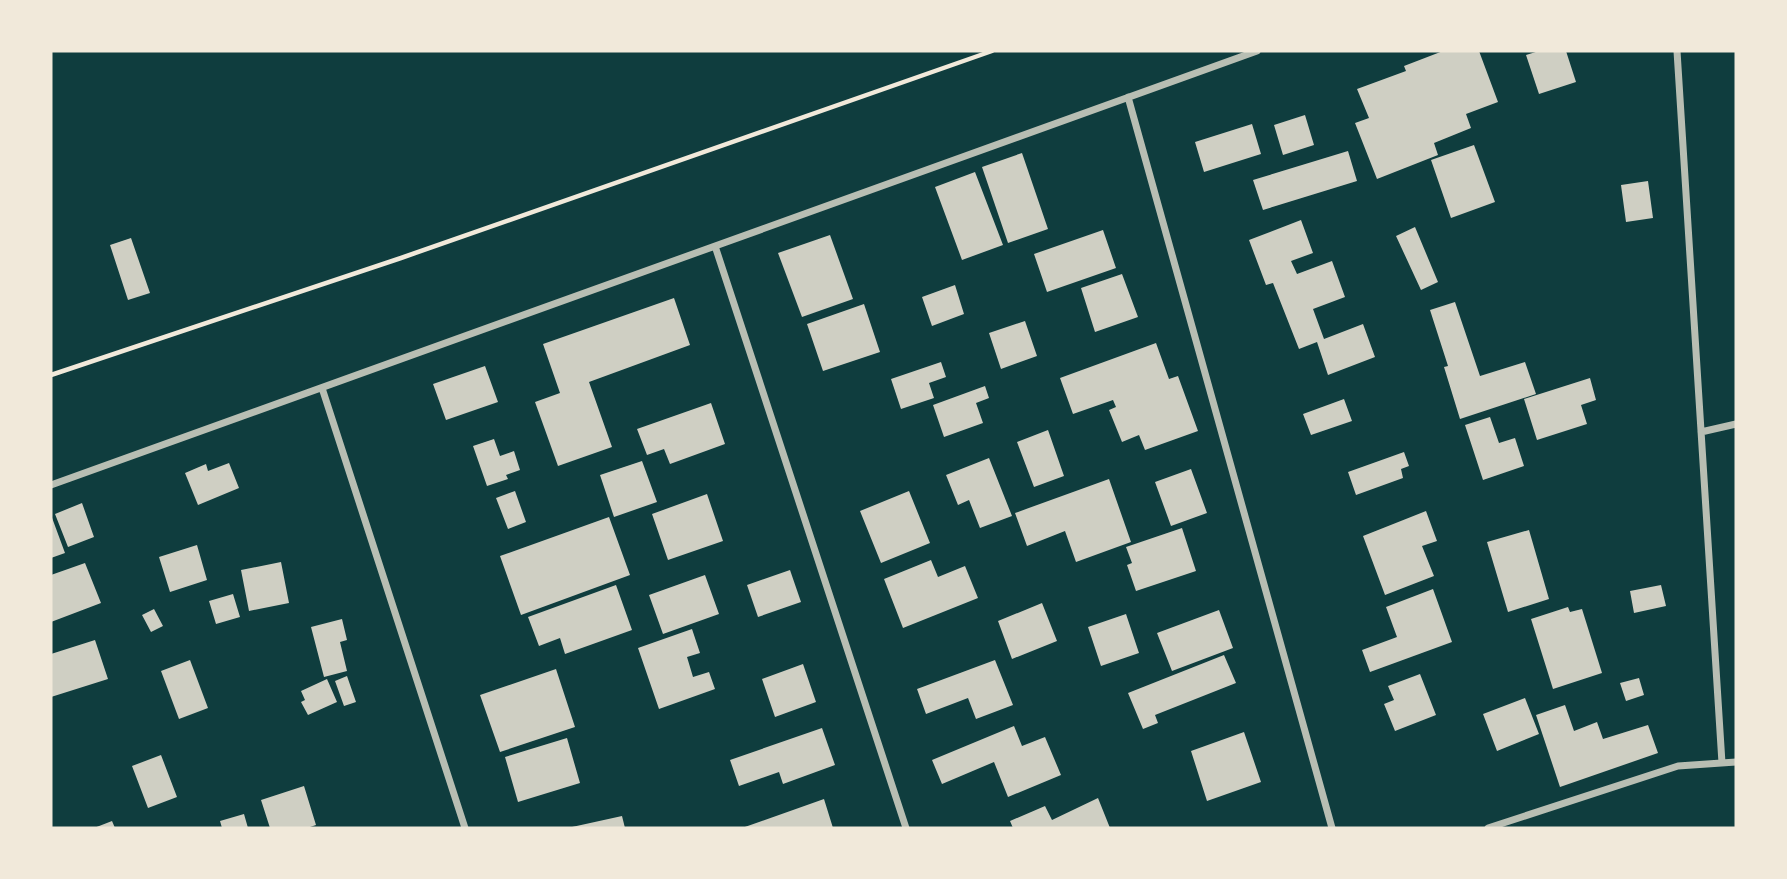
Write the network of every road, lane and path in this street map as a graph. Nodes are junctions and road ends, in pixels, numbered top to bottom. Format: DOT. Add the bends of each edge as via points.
graph roads {
  1 [pos="992,51"];
  2 [pos="1258,51"];
  3 [pos="1677,51"];
  4 [pos="1128,97"];
  5 [pos="715,246"];
  6 [pos="51,375"];
  7 [pos="322,388"];
  8 [pos="1736,424"];
  9 [pos="1701,432"];
  10 [pos="51,485"];
  11 [pos="1736,762"];
  12 [pos="1722,763"];
  13 [pos="465,828"];
  14 [pos="906,828"];
  15 [pos="1332,828"];
  16 [pos="1488,828"];
  1 -- 6 [label="path"];
  2 -- 4 [label="street"];
  3 -- 9 [label="street"];
  4 -- 5 [label="street"];
  4 -- 15 [label="street"];
  5 -- 7 [label="street"];
  5 -- 14 [label="street"];
  7 -- 10 [label="street"];
  7 -- 13 [label="street"];
  8 -- 9 [label="street"];
  9 -- 12 [label="street"];
  11 -- 12 [label="street"];
  12 -- 16 [label="street" via="1678,766"];
}
